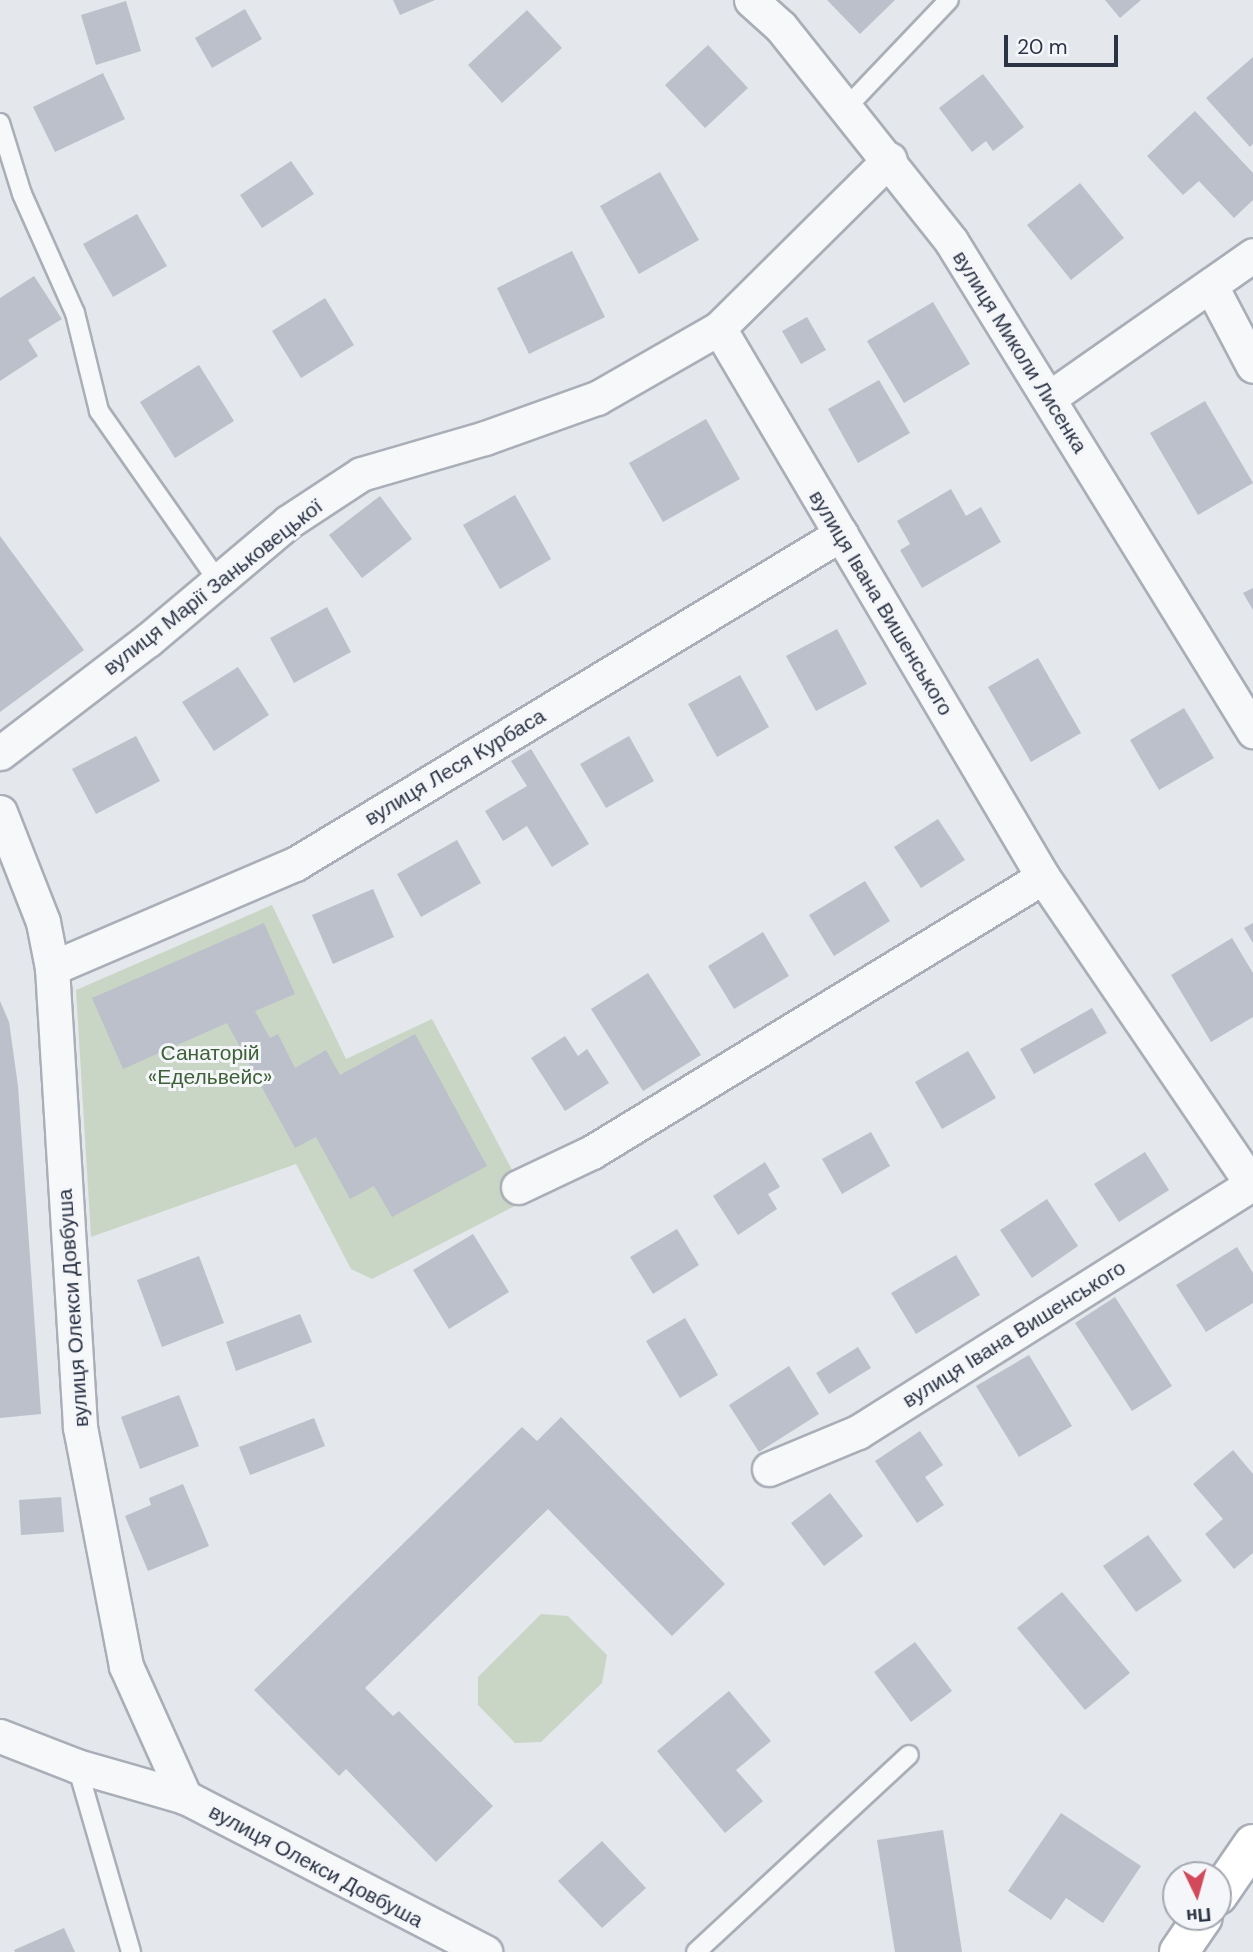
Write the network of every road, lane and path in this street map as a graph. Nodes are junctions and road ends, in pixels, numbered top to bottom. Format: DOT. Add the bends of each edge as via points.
graph roads {
  1 [pos="751,0"];
  2 [pos="949,0"];
  3 [pos="846,108"];
  4 [pos="0,123"];
  5 [pos="890,159"];
  6 [pos="1253,256"];
  7 [pos="1211,286"];
  8 [pos="719,328"];
  9 [pos="1253,366"];
  10 [pos="1049,398"];
  11 [pos="841,534"];
  12 [pos="218,581"];
  13 [pos="1253,732"];
  14 [pos="0,753"];
  15 [pos="0,812"];
  16 [pos="1043,877"];
  17 [pos="52,968"];
  18 [pos="1252,1185"];
  19 [pos="518,1187"];
  20 [pos="769,1469"];
  21 [pos="0,1736"];
  22 [pos="909,1755"];
  23 [pos="77,1766"];
  24 [pos="185,1797"];
  25 [pos="1253,1844"];
  26 [pos="1232,1877"];
  27 [pos="131,1952"];
  28 [pos="485,1952"];
  29 [pos="695,1952"];
  1 -- 3 [label="street, вулиця Миколи Лисенка" via="781,27"];
  2 -- 3 [label="lane"];
  3 -- 5 [label="street, вулиця Миколи Лисенка"];
  4 -- 12 [label="lane" via="22,194 75,313 99,411"];
  5 -- 8 [label="street, вулиця Марії Заньковецької"];
  5 -- 10 [label="street, вулиця Миколи Лисенка" via="951,241"];
  6 -- 7 [label="street"];
  7 -- 9 [label="street"];
  7 -- 10 [label="street"];
  8 -- 11 [label="street, вулиця Івана Вишенського"];
  8 -- 12 [label="street, вулиця Марії Заньковецької" via="597,398 485,438 361,474 288,522"];
  10 -- 13 [label="street, вулиця Миколи Лисенка"];
  11 -- 16 [label="street, вулиця Івана Вишенського"];
  11 -- 17 [label="street, вулиця Леся Курбаса" via="295,864"];
  12 -- 14 [label="street, вулиця Марії Заньковецької"];
  15 -- 17 [label="street, вулиця Олекси Довбуша" via="44,922"];
  16 -- 18 [label="street, вулиця Івана Вишенського"];
  16 -- 19 [label="street" via="592,1152"];
  17 -- 24 [label="street, вулиця Олекси Довбуша" via="80,1427 127,1666"];
  18 -- 20 [label="street, вулиця Івана Вишенського" via="858,1432"];
  21 -- 23 [label="street, вулиця Олекси Довбуша"];
  22 -- 29 [label="lane"];
  23 -- 24 [label="street, вулиця Олекси Довбуша"];
  23 -- 27 [label="lane"];
  24 -- 28 [label="street, вулиця Олекси Довбуша"];
  25 -- 26 [label="main road"];
}
